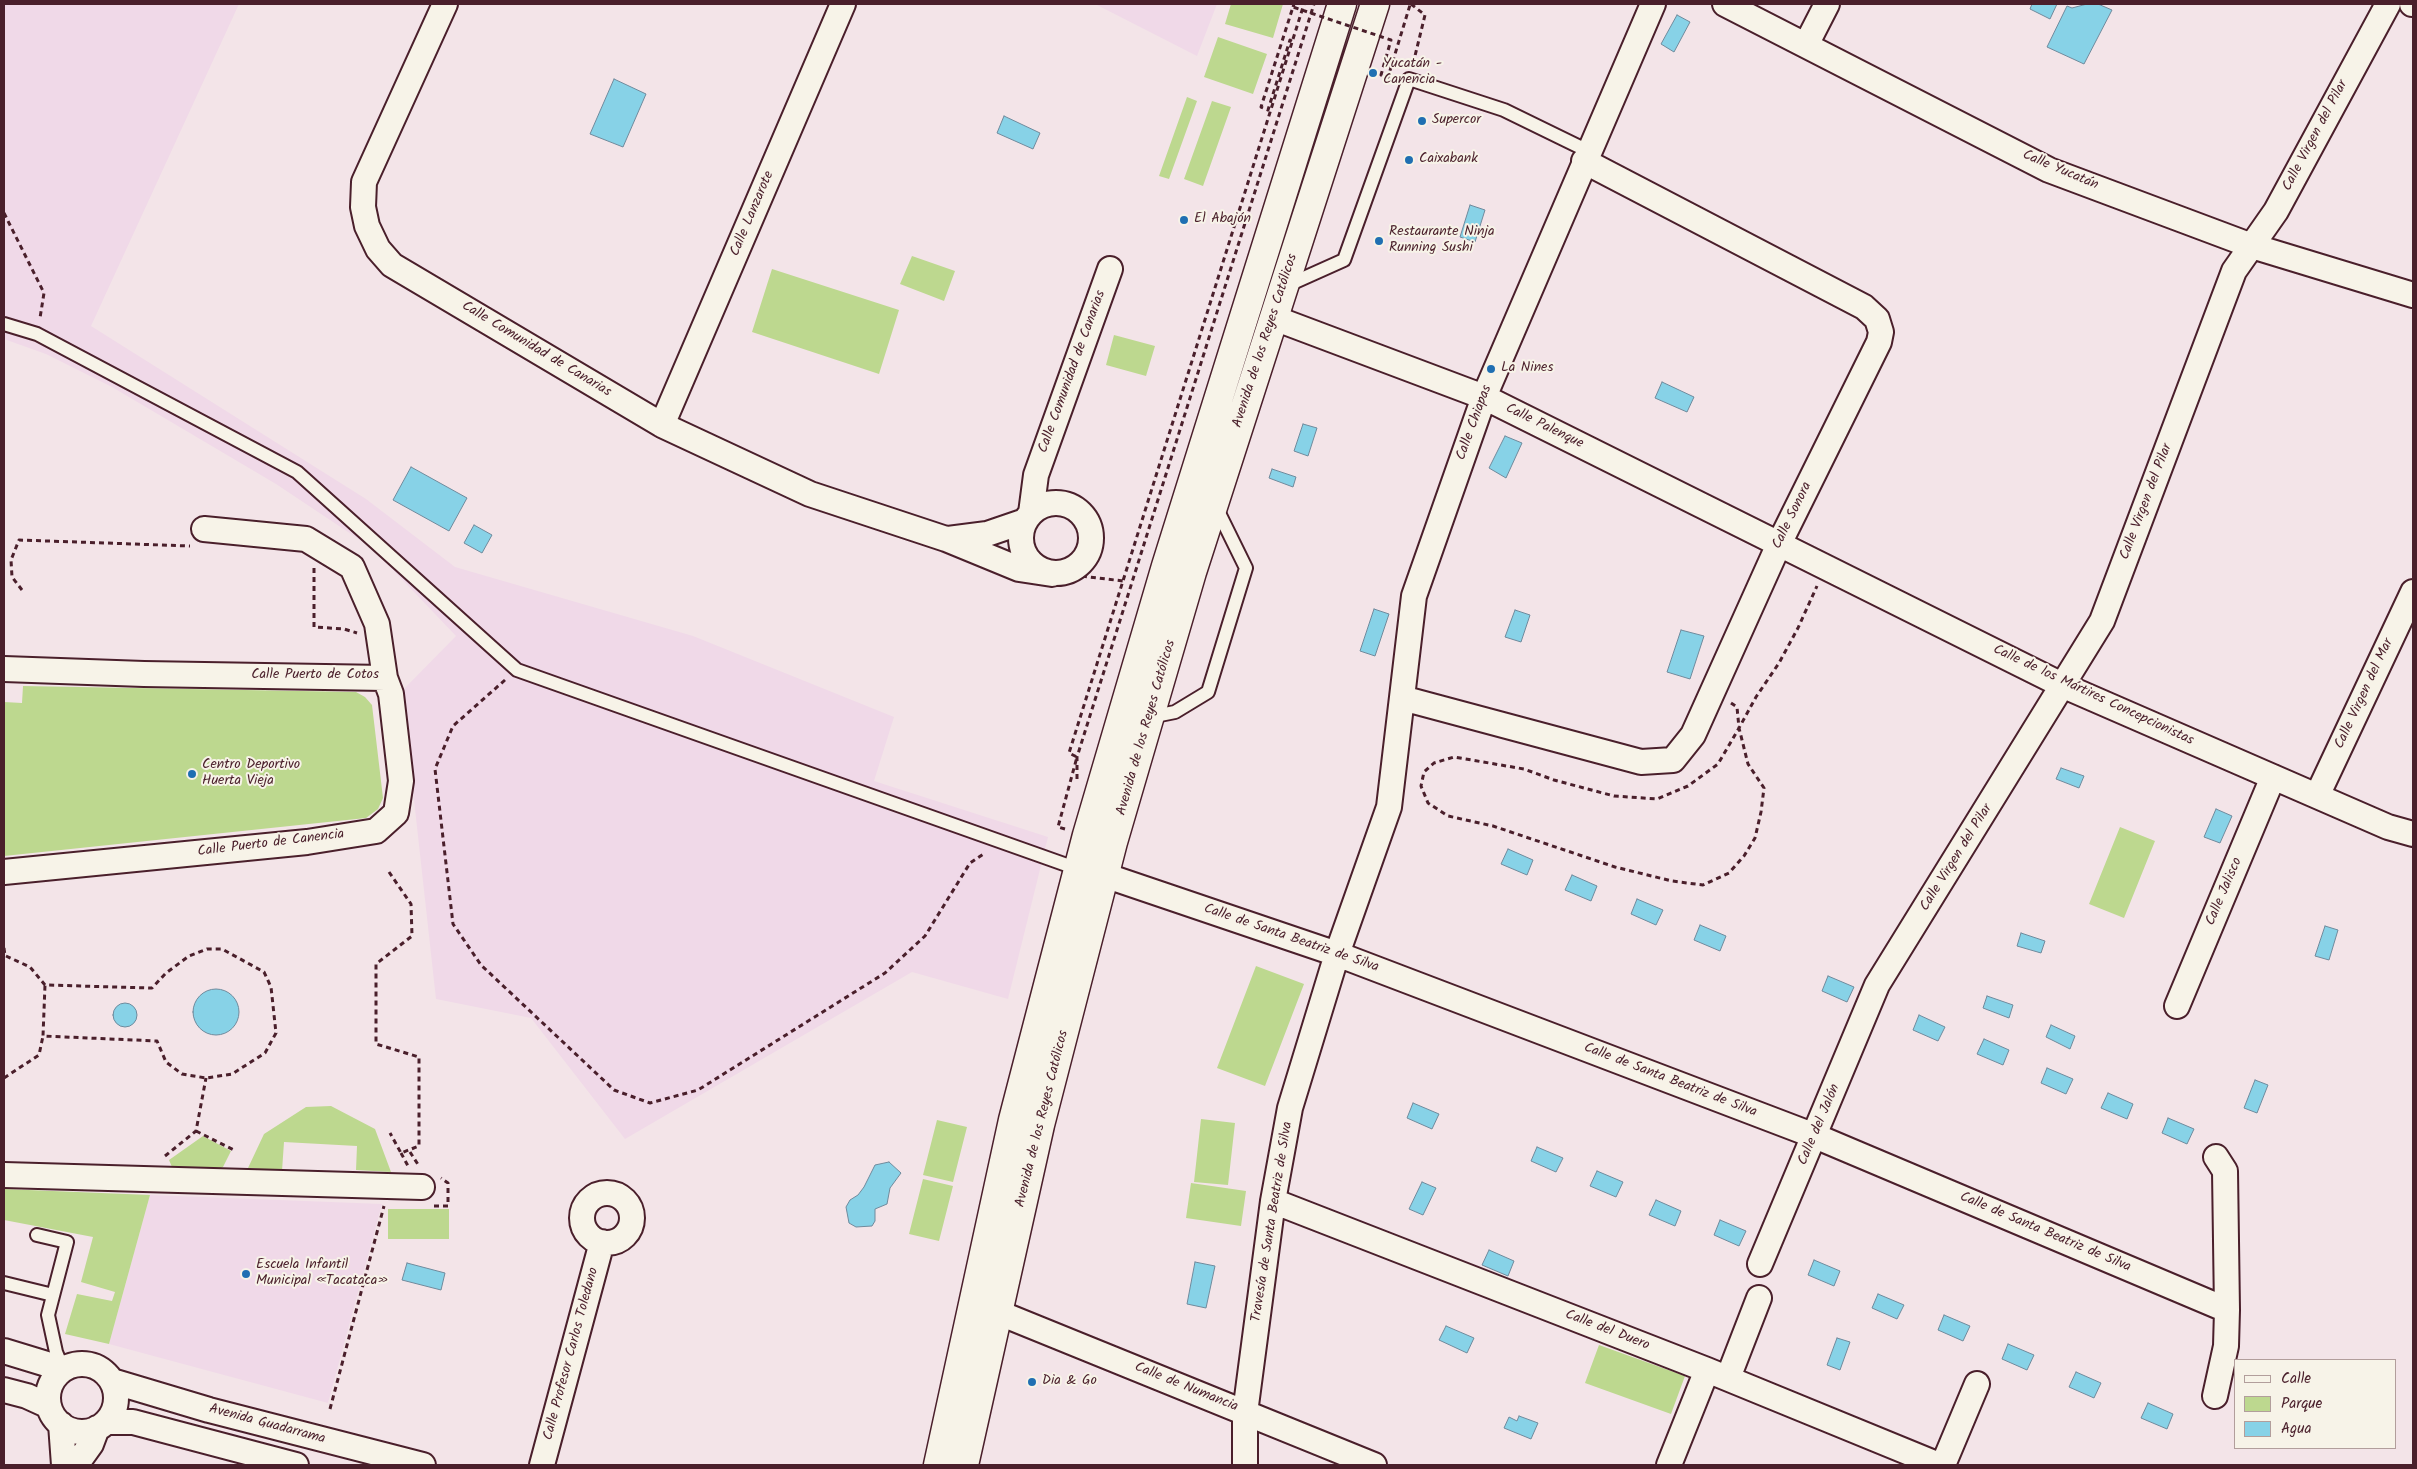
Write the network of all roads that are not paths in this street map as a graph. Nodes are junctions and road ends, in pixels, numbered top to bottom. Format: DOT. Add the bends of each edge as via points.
graph roads {
  1 [pos="445,4"];
  2 [pos="843,4"];
  3 [pos="1342,4"];
  4 [pos="1375,4"];
  5 [pos="1653,4"];
  6 [pos="1725,4"];
  7 [pos="1827,4"];
  8 [pos="2388,4"];
  9 [pos="1806,45"];
  10 [pos="1586,156"];
  11 [pos="2252,246"];
  12 [pos="1110,269"];
  13 [pos="1284,286"];
  14 [pos="2413,295"];
  15 [pos="1274,318"];
  16 [pos="4,324"];
  17 [pos="1484,397"];
  18 [pos="662,425"];
  19 [pos="1036,475"];
  20 [pos="1056,503"];
  21 [pos="1214,504"];
  22 [pos="1028,517"];
  23 [pos="201,538"];
  24 [pos="946,539"];
  25 [pos="1779,544"];
  26 [pos="1057,573"];
  27 [pos="2413,592"];
  28 [pos="4,669"];
  29 [pos="385,678"];
  30 [pos="2064,686"];
  31 [pos="1402,698"];
  32 [pos="1150,717"];
  33 [pos="2273,777"];
  34 [pos="2317,796"];
  35 [pos="1388,807"];
  36 [pos="2413,834"];
  37 [pos="1078,869"];
  38 [pos="4,872"];
  39 [pos="1104,875"];
  40 [pos="1338,954"];
  41 [pos="1877,985"];
  42 [pos="2177,1006"];
  43 [pos="1816,1136"];
  44 [pos="2216,1157"];
  45 [pos="4,1175"];
  46 [pos="424,1186"];
  47 [pos="1273,1201"];
  48 [pos="36,1235"];
  49 [pos="602,1242"];
  50 [pos="1760,1264"];
  51 [pos="4,1283"];
  52 [pos="53,1295"];
  53 [pos="1759,1298"];
  54 [pos="2227,1310"];
  55 [pos="997,1312"];
  56 [pos="4,1351"];
  57 [pos="63,1369"];
  58 [pos="1718,1374"];
  59 [pos="112,1381"];
  60 [pos="1977,1384"];
  61 [pos="4,1390"];
  62 [pos="2215,1396"];
  63 [pos="1245,1412"];
  64 [pos="55,1415"];
  65 [pos="102,1425"];
  66 [pos="64,1465"];
  67 [pos="76,1465"];
  68 [pos="296,1465"];
  69 [pos="423,1465"];
  70 [pos="542,1465"];
  71 [pos="938,1465"];
  72 [pos="964,1465"];
  73 [pos="1245,1465"];
  74 [pos="1374,1465"];
  75 [pos="1669,1465"];
  76 [pos="1941,1465"];
  1 -- 18 [label="street, Calle Comunidad de Canarias" via="364,182 366,226 378,249 392,265"];
  2 -- 18 [label="street, Calle Lanzarote"];
  3 -- 37 [label="street, Avenida de los Reyes Católicos" via="1166,566"];
  4 -- 13 [label="street, Avenida de los Reyes Católicos"];
  5 -- 10 [label="street, Calle Chiapas"];
  6 -- 9 [label="street, Calle Yucatán"];
  7 -- 9 [label="street"];
  8 -- 11 [label="street, Calle Virgen del Pilar" via="2276,211"];
  9 -- 11 [label="street, Calle Yucatán" via="2049,170"];
  10 -- 13 [label="lane" via="1504,110 1409,79 1344,260"];
  10 -- 17 [label="street, Calle Chiapas"];
  10 -- 25 [label="street, Calle Sonora" via="1864,307 1877,319 1881,332 1879,342"];
  11 -- 14 [label="street, Calle Yucatán"];
  11 -- 30 [label="street, Calle Virgen del Pilar" via="2234,271 2102,622"];
  12 -- 19 [label="street, Calle Comunidad de Canarias"];
  13 -- 15 [label="street, Avenida de los Reyes Católicos"];
  15 -- 17 [label="street, Calle Palenque"];
  15 -- 21 [label="street, Avenida de los Reyes Católicos"];
  16 -- 37 [label="lane" via="37,334 297,472 517,670"];
  17 -- 25 [label="street, Calle Palenque"];
  17 -- 31 [label="street, Calle Chiapas" via="1414,596"];
  18 -- 24 [label="street, Calle Comunidad de Canarias" via="810,494"];
  19 -- 20 [label="street"];
  19 -- 22 [label="street, Calle Comunidad de Canarias"];
  20 -- 22 [label="street" via="1046,504"];
  20 -- 26 [label="street" via="1067,504 1084,516 1092,536 1087,556 1081,564"];
  21 -- 32 [label="street, Avenida de los Reyes Católicos"];
  21 -- 32 [label="lane" via="1246,568 1208,692 1175,712"];
  22 -- 24 [label="street, Calle Comunidad de Canarias" via="987,534"];
  22 -- 26 [label="street" via="1021,538 1026,558 1038,568"];
  23 -- 29 [label="street, Calle Puerto de Cotos" via="306,539 352,567 377,624"];
  24 -- 26 [label="street, Calle Comunidad de Canarias" via="1019,570"];
  25 -- 30 [label="street, Calle de los Mártires Concepcionistas"];
  25 -- 31 [label="street, Calle Sonora" via="1693,735 1673,760 1641,762"];
  27 -- 34 [label="street, Calle Virgen del Mar"];
  28 -- 29 [label="street, Calle Puerto de Cotos"];
  29 -- 38 [label="street, Calle Puerto de Canencia" via="390,694 401,782 396,813 376,831 307,842"];
  30 -- 33 [label="street, Calle de los Mártires Concepcionistas"];
  30 -- 41 [label="street, Calle Virgen del Pilar"];
  31 -- 35 [label="street, Calle Chiapas"];
  32 -- 39 [label="street, Avenida de los Reyes Católicos"];
  33 -- 34 [label="street, Calle de los Mártires Concepcionistas"];
  33 -- 42 [label="street, Calle Jalisco"];
  34 -- 36 [label="street, Calle de los Mártires Concepcionistas" via="2388,827"];
  35 -- 40 [label="street, Travesía de Santa Beatriz de Silva"];
  37 -- 71 [label="street, Avenida de los Reyes Católicos" via="1013,1120"];
  39 -- 40 [label="street, Calle de Santa Beatriz de Silva"];
  39 -- 55 [label="street, Avenida de los Reyes Católicos" via="1040,1125"];
  40 -- 43 [label="street, Calle de Santa Beatriz de Silva"];
  40 -- 47 [label="street, Travesía de Santa Beatriz de Silva" via="1290,1108"];
  41 -- 43 [label="street, Calle del Jalón"];
  43 -- 50 [label="street, Calle del Jalón"];
  43 -- 54 [label="street, Calle de Santa Beatriz de Silva"];
  44 -- 54 [label="street" via="2225,1171"];
  45 -- 46 [label="street"];
  47 -- 58 [label="street, Calle del Duero"];
  47 -- 63 [label="street, Travesía de Santa Beatriz de Silva"];
  48 -- 52 [label="lane" via="67,1242"];
  49 -- 70 [label="street, Calle Profesor Carlos Toledano"];
  51 -- 52 [label="lane"];
  52 -- 57 [label="lane" via="48,1315"];
  53 -- 58 [label="street"];
  54 -- 62 [label="street" via="2226,1346"];
  55 -- 63 [label="street, Calle de Numancia"];
  55 -- 72 [label="street, Avenida de los Reyes Católicos"];
  56 -- 57 [label="street"];
  57 -- 59 [label="street" via="90,1364"];
  57 -- 64 [label="street" via="49,1389"];
  58 -- 75 [label="street"];
  58 -- 76 [label="street, Calle del Duero"];
  59 -- 65 [label="street" via="117,1398 112,1416"];
  59 -- 69 [label="street, Avenida Guadarrama" via="209,1410"];
  60 -- 76 [label="street"];
  61 -- 64 [label="street" via="27,1396"];
  63 -- 73 [label="street, Travesía de Santa Beatriz de Silva"];
  63 -- 74 [label="street, Calle de Numancia"];
  64 -- 65 [label="street" via="78,1431"];
  64 -- 66 [label="street"];
  65 -- 67 [label="street"];
  65 -- 68 [label="street" via="133,1422"];
}
